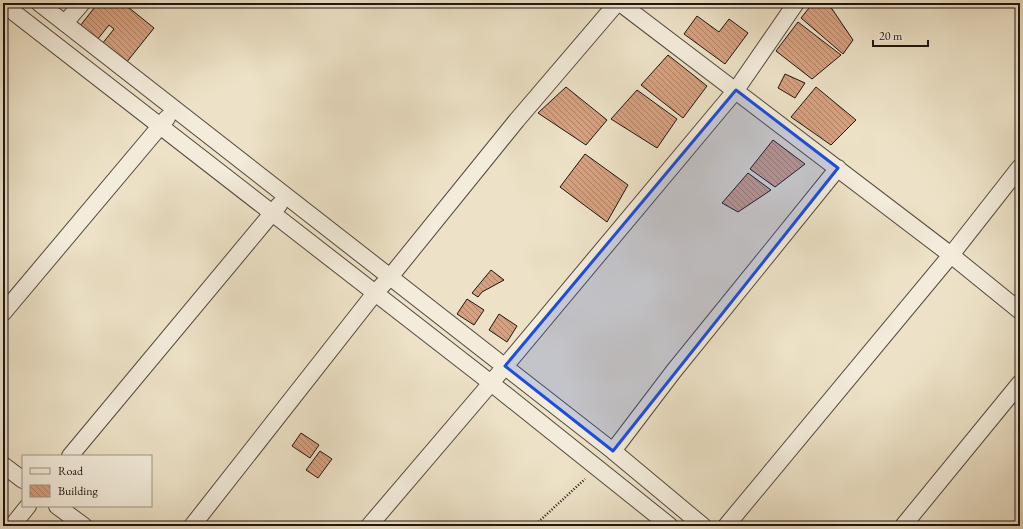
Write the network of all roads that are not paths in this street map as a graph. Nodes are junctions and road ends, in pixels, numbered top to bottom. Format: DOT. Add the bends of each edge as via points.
graph roads {
  1 [pos="39,3"];
  2 [pos="82,3"];
  3 [pos="617,3"];
  4 [pos="620,3"];
  5 [pos="796,3"];
  6 [pos="3,4"];
  7 [pos="65,23"];
  8 [pos="736,90"];
  9 [pos="174,108"];
  10 [pos="160,126"];
  11 [pos="1020,167"];
  12 [pos="838,168"];
  13 [pos="286,196"];
  14 [pos="272,213"];
  15 [pos="951,255"];
  16 [pos="390,277"];
  17 [pos="375,293"];
  18 [pos="1020,311"];
  19 [pos="3,313"];
  20 [pos="505,366"];
  21 [pos="491,383"];
  22 [pos="1020,383"];
  23 [pos="614,451"];
  24 [pos="71,455"];
  25 [pos="3,465"];
  26 [pos="22,479"];
  27 [pos="27,507"];
  28 [pos="58,507"];
  29 [pos="12,526"];
  30 [pos="84,526"];
  31 [pos="192,526"];
  32 [pos="369,526"];
  33 [pos="670,526"];
  34 [pos="702,526"];
  35 [pos="726,526"];
  36 [pos="902,526"];
  1 -- 7 [label="street"];
  2 -- 7 [label="street"];
  3 -- 16 [label="street" via="517,120"];
  4 -- 8 [label="street"];
  5 -- 8 [label="street"];
  6 -- 10 [label="street"];
  7 -- 9 [label="street"];
  8 -- 12 [label="street"];
  8 -- 20 [label="street"];
  9 -- 10 [label="street"];
  9 -- 13 [label="street"];
  10 -- 14 [label="street"];
  10 -- 19 [label="street"];
  11 -- 15 [label="street"];
  12 -- 15 [label="street"];
  12 -- 23 [label="street" via="673,372"];
  13 -- 14 [label="street"];
  13 -- 16 [label="street"];
  14 -- 17 [label="street"];
  14 -- 24 [label="street"];
  15 -- 18 [label="street"];
  15 -- 35 [label="street"];
  16 -- 17 [label="street"];
  16 -- 20 [label="street"];
  17 -- 21 [label="street"];
  17 -- 31 [label="street"];
  20 -- 21 [label="street"];
  20 -- 23 [label="street"];
  21 -- 32 [label="street"];
  21 -- 33 [label="street"];
  22 -- 36 [label="street"];
  23 -- 34 [label="street"];
  25 -- 26 [label="street"];
  27 -- 29 [label="street"];
  28 -- 30 [label="street"];
}
